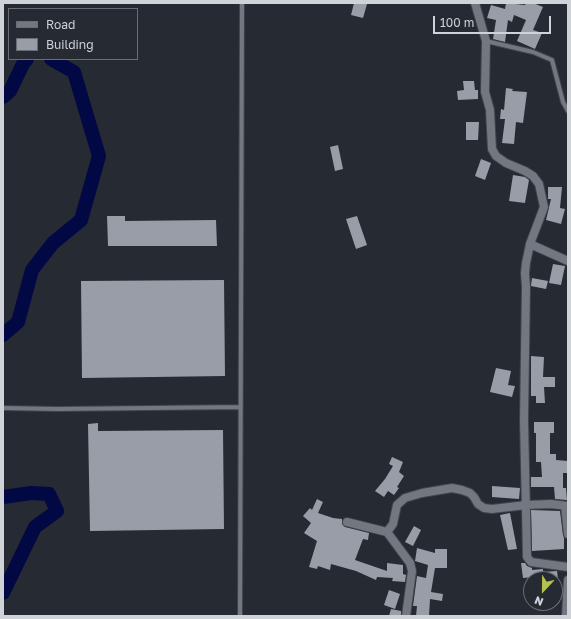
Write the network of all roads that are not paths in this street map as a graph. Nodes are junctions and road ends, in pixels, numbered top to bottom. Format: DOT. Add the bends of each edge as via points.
graph roads {
  1 [pos="242,3"];
  2 [pos="475,3"];
  3 [pos="486,41"];
  4 [pos="568,111"];
  5 [pos="530,244"];
  6 [pos="568,261"];
  7 [pos="240,407"];
  8 [pos="3,408"];
  9 [pos="526,505"];
  10 [pos="567,506"];
  11 [pos="347,522"];
  12 [pos="388,532"];
  13 [pos="568,534"];
  14 [pos="568,567"];
  15 [pos="568,580"];
  16 [pos="240,616"];
  17 [pos="406,616"];
  18 [pos="566,616"];
  1 -- 7 [label="lane"];
  2 -- 3 [label="street"];
  3 -- 4 [label="lane" via="533,52 552,60 563,102"];
  3 -- 5 [label="street" via="485,92 490,110 492,149 496,156 506,163 533,176 539,184 542,197 544,207"];
  5 -- 6 [label="street"];
  5 -- 9 [label="street" via="525,273"];
  7 -- 8 [label="lane"];
  7 -- 16 [label="lane"];
  9 -- 10 [label="street"];
  9 -- 12 [label="street" via="484,508 470,493 452,488 422,493 405,498 396,505 393,524"];
  9 -- 14 [label="street" via="527,557 531,562"];
  10 -- 13 [label="street"];
  11 -- 12 [label="street"];
  12 -- 17 [label="street" via="410,563 412,571"];
  15 -- 18 [label="street"];
}
